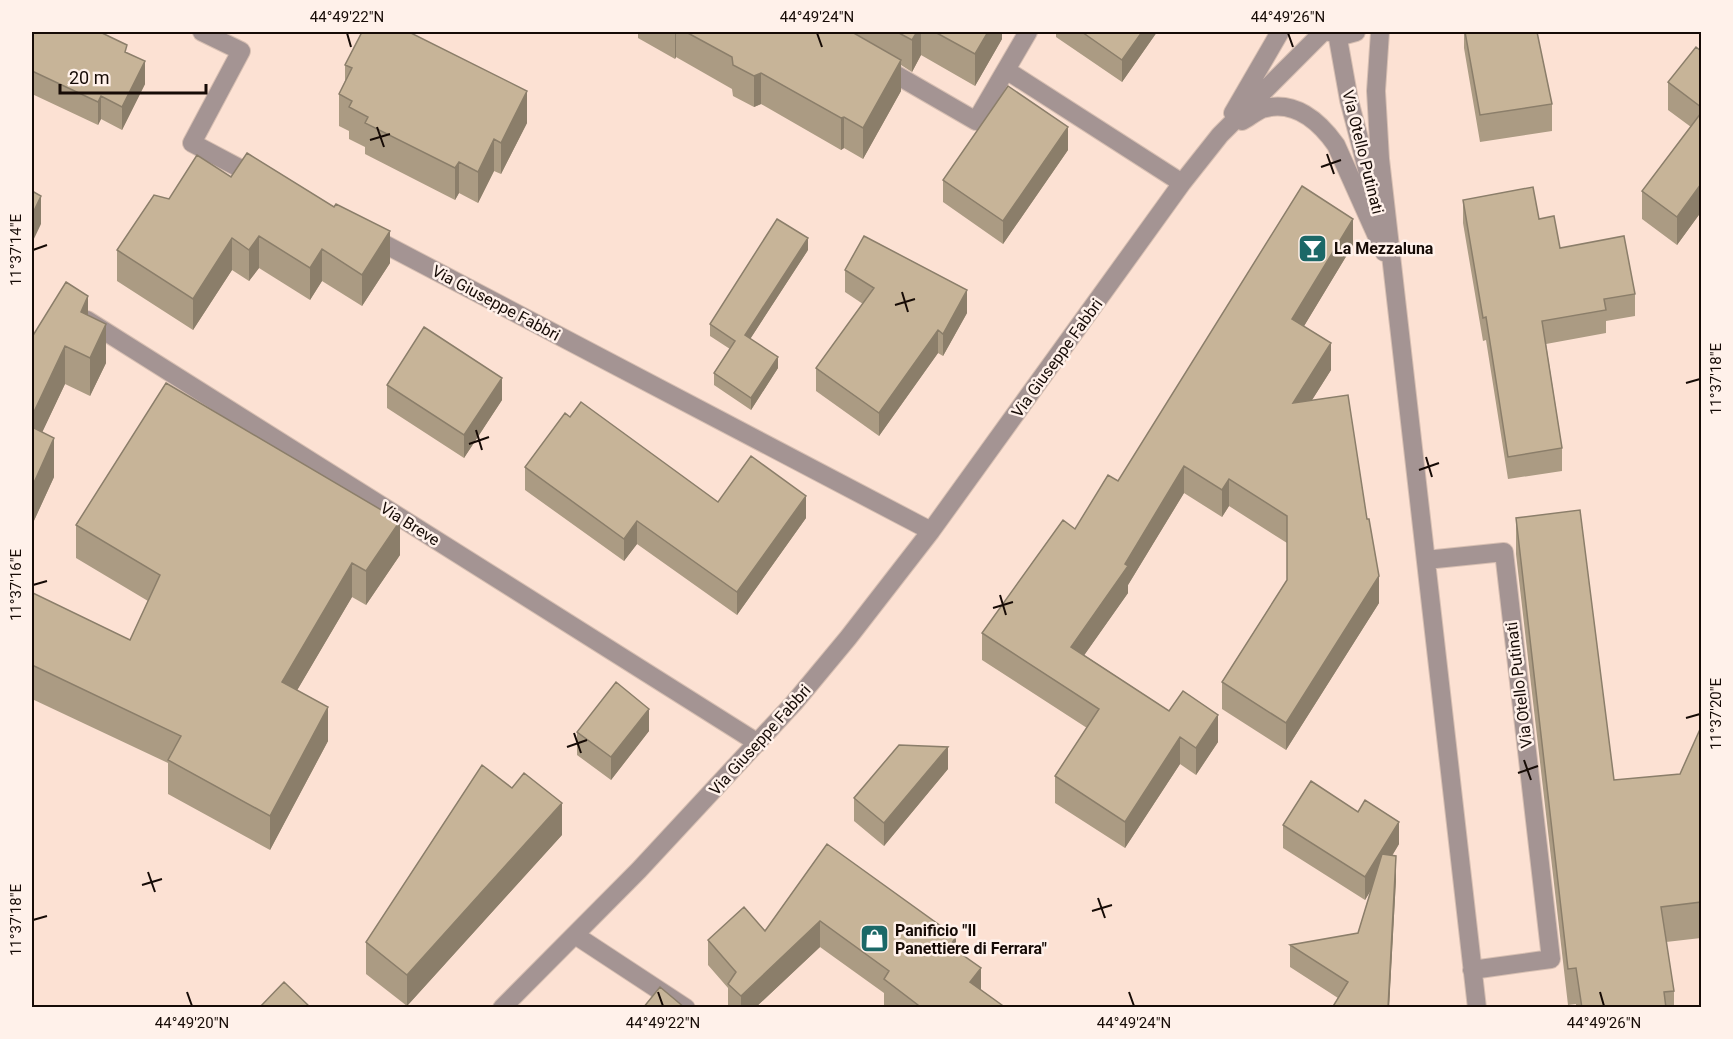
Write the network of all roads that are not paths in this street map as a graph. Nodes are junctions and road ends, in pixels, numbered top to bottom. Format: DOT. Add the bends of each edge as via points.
graph roads {
  1 [pos="202,32"];
  2 [pos="1028,32"];
  3 [pos="1280,32"];
  4 [pos="1329,32"];
  5 [pos="1356,32"];
  6 [pos="1380,32"];
  7 [pos="862,55"];
  8 [pos="1006,70"];
  9 [pos="1220,135"];
  10 [pos="1182,183"];
  11 [pos="276,188"];
  12 [pos="350,226"];
  13 [pos="1392,270"];
  14 [pos="72,311"];
  15 [pos="931,531"];
  16 [pos="1426,560"];
  17 [pos="758,743"];
  18 [pos="575,935"];
  19 [pos="1473,970"];
  20 [pos="502,1008"];
  21 [pos="686,1008"];
  22 [pos="1477,1008"];
  1 -- 11 [label="street" via="241,51 192,143"];
  2 -- 8 [label="street"];
  3 -- 9 [label="street, Via Giuseppe Fabbri"];
  4 -- 5 [label="street"];
  4 -- 9 [label="street, Via Giuseppe Fabbri"];
  4 -- 13 [label="street, Via Otello Putinati"];
  6 -- 13 [label="street, Via Otello Putinati" via="1376,106"];
  7 -- 8 [label="street" via="976,121"];
  8 -- 10 [label="street"];
  9 -- 10 [label="street, Via Giuseppe Fabbri"];
  9 -- 13 [label="street, Via Giuseppe Fabbri" via="1262,109 1283,106 1314,118 1336,145"];
  10 -- 15 [label="street, Via Giuseppe Fabbri"];
  12 -- 15 [label="street, Via Giuseppe Fabbri"];
  13 -- 16 [label="street, Via Otello Putinati"];
  14 -- 17 [label="street, Via Breve"];
  15 -- 17 [label="street, Via Giuseppe Fabbri" via="848,638"];
  16 -- 19 [label="street, Via Otello Putinati"];
  16 -- 19 [label="street, Via Otello Putinati" via="1503,552 1551,959"];
  17 -- 18 [label="street, Via Giuseppe Fabbri"];
  18 -- 20 [label="street, Via Giuseppe Fabbri"];
  18 -- 21 [label="street"];
  19 -- 22 [label="street, Via Otello Putinati"];
}
